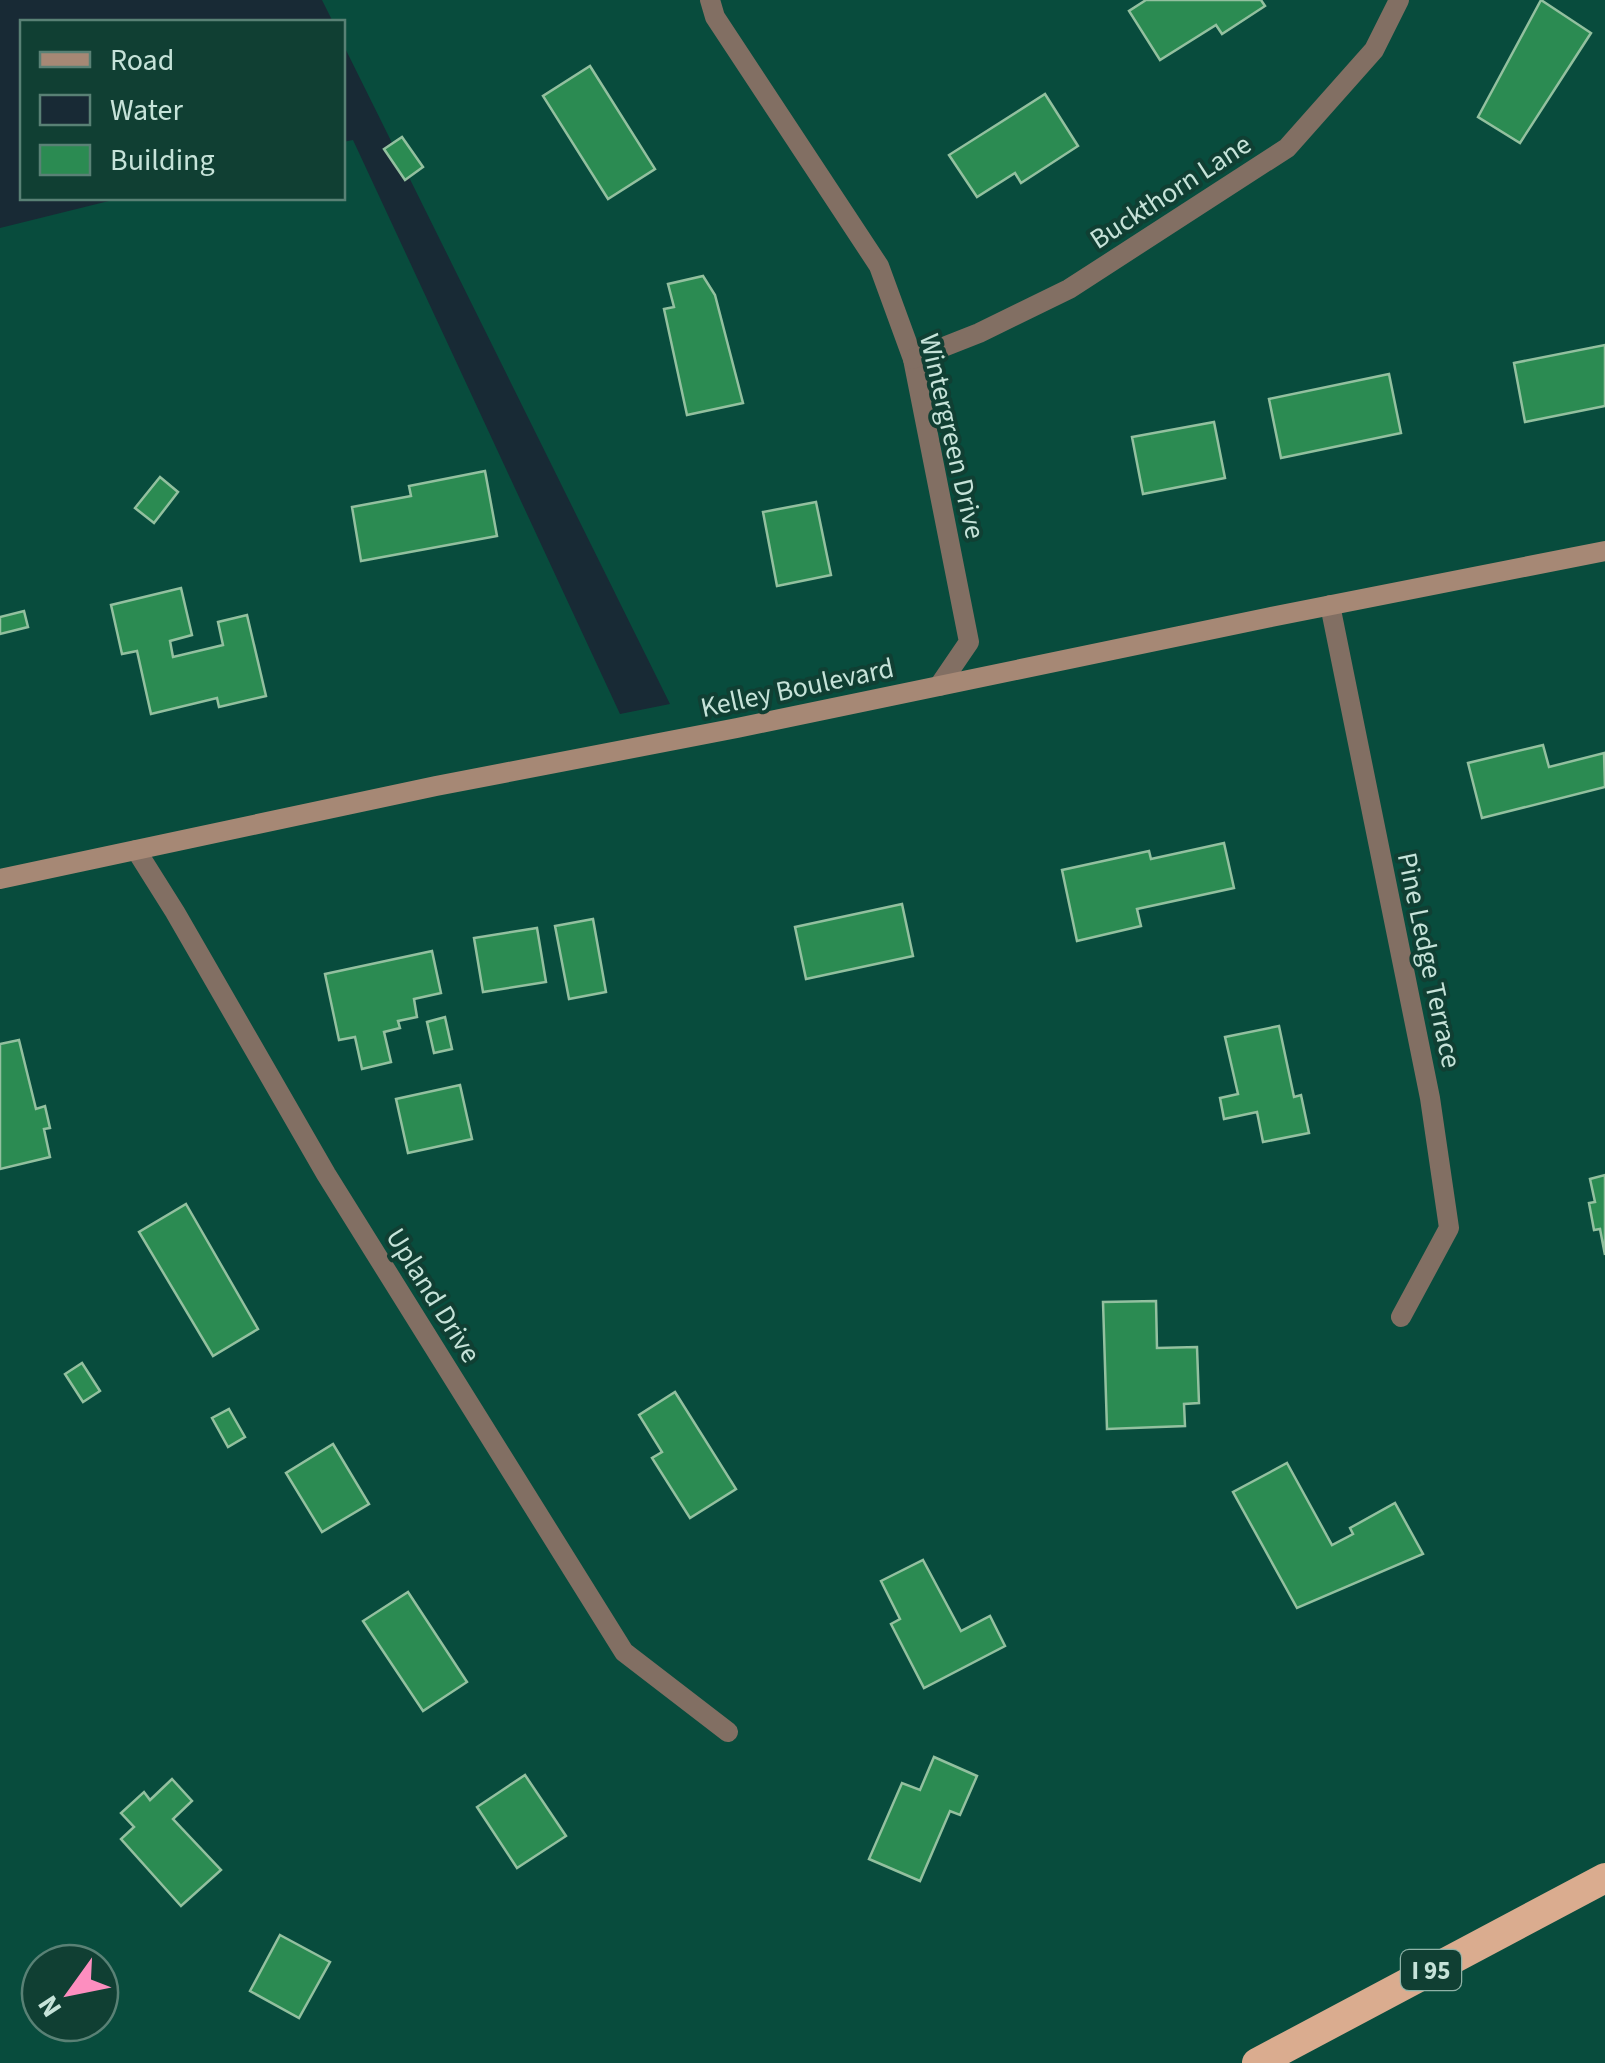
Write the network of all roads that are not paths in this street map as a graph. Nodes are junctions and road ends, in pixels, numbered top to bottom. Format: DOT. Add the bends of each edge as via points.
graph roads {
  1 [pos="710,0"];
  2 [pos="1399,0"];
  3 [pos="913,360"];
  4 [pos="1605,551"];
  5 [pos="1330,605"];
  6 [pos="939,686"];
  7 [pos="136,850"];
  8 [pos="0,879"];
  9 [pos="1400,1317"];
  10 [pos="728,1732"];
  11 [pos="1605,1878"];
  12 [pos="1257,2063"];
  1 -- 3 [label="street, Wintergreen Drive" via="879,266"];
  2 -- 3 [label="street, Buckthorn Lane" via="1374,50 1287,148 1068,288"];
  3 -- 6 [label="street, Wintergreen Drive" via="969,642"];
  4 -- 5 [label="main road, Kelley Boulevard"];
  5 -- 6 [label="main road, Kelley Boulevard"];
  5 -- 9 [label="street, Pine Ledge Terrace" via="1450,1228"];
  6 -- 7 [label="main road, Kelley Boulevard"];
  7 -- 8 [label="main road, Kelley Boulevard"];
  7 -- 10 [label="street, Upland Drive" via="326,1174 624,1652"];
  11 -- 12 [label="highway, I 95"];
}
